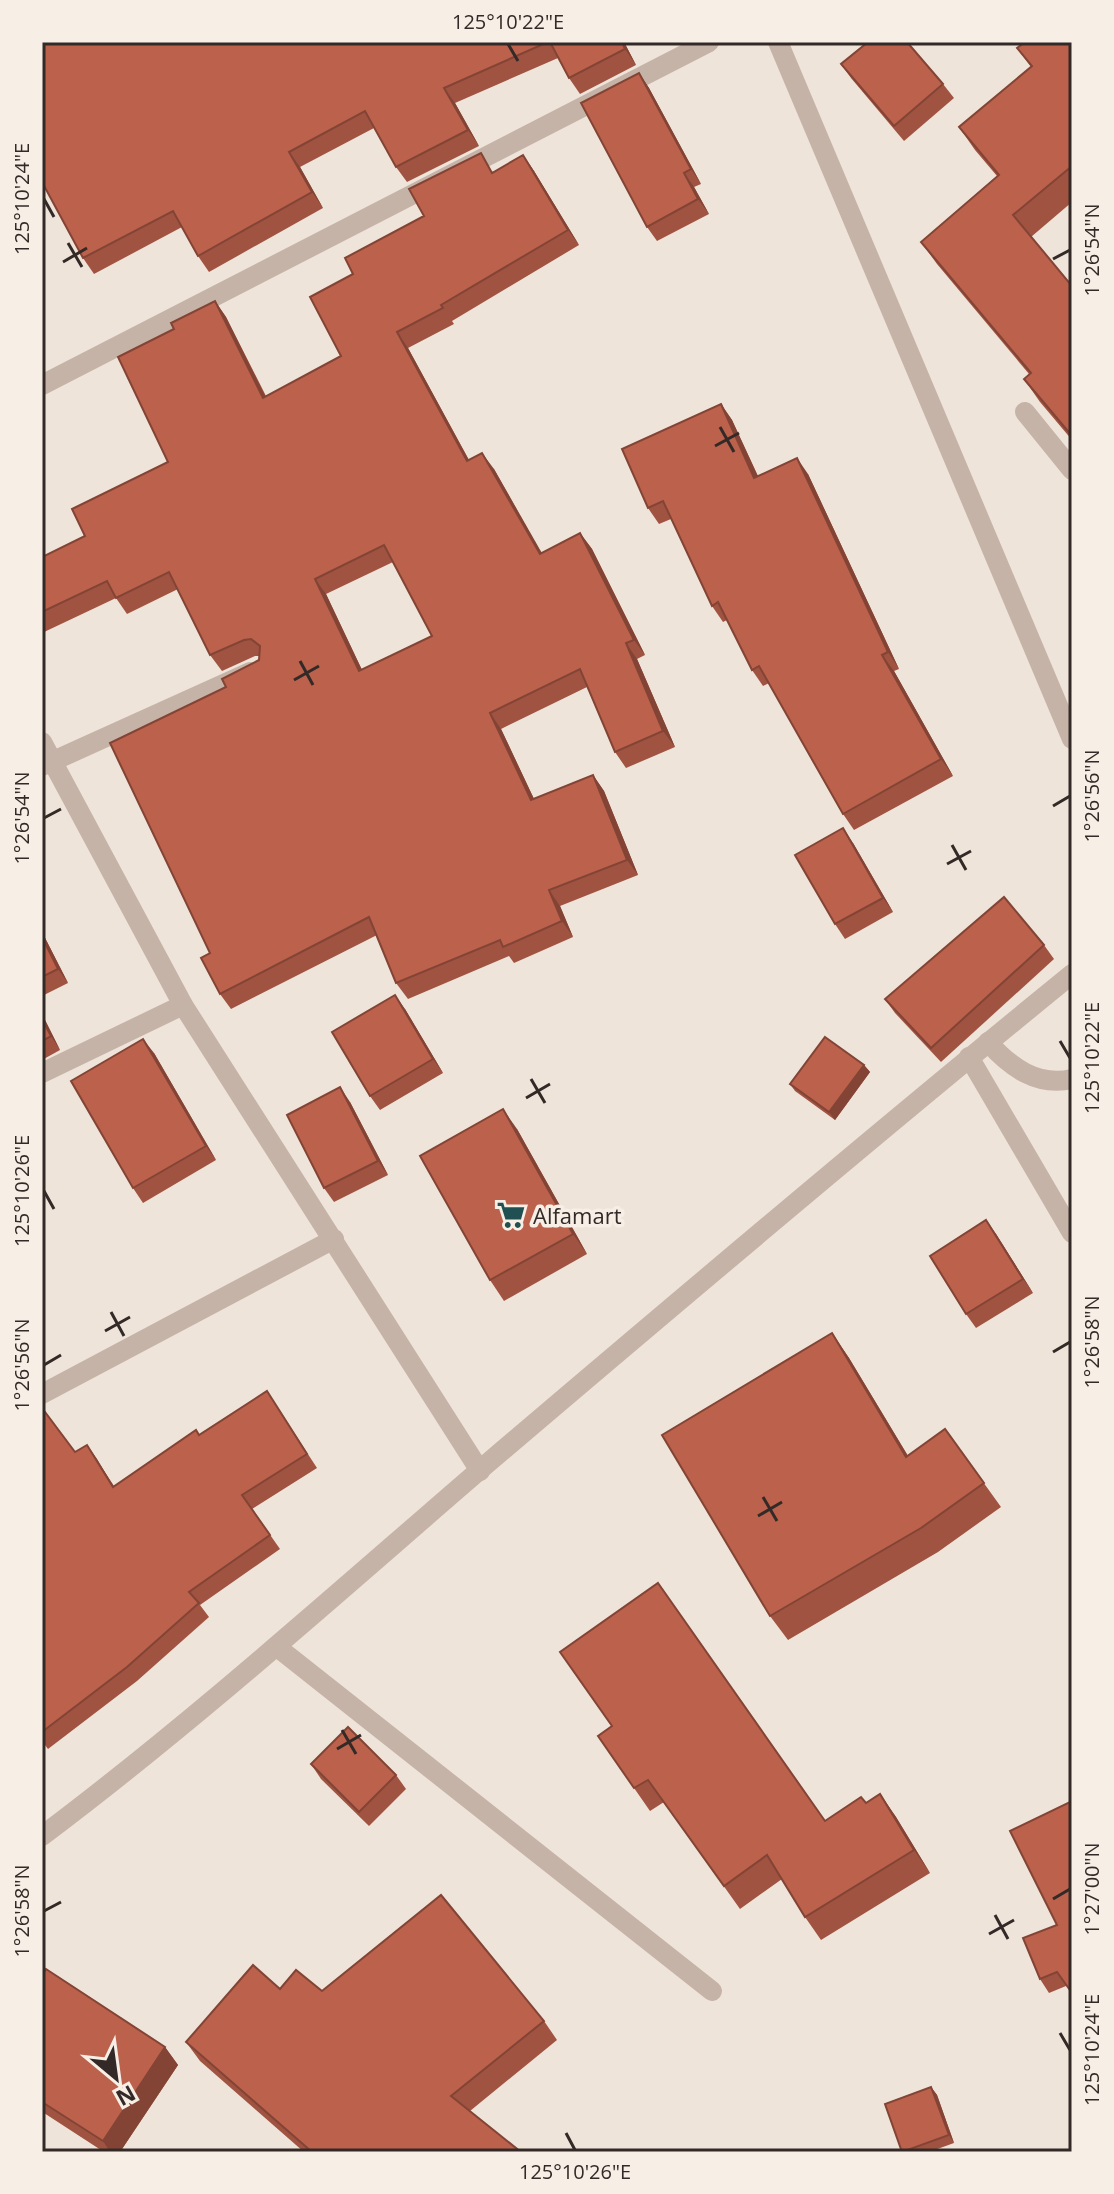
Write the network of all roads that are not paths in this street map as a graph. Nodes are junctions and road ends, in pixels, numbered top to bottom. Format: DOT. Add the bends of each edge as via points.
graph roads {
  1 [pos="709,42"];
  2 [pos="778,42"];
  3 [pos="42,385"];
  4 [pos="1025,412"];
  5 [pos="1072,470"];
  6 [pos="260,668"];
  7 [pos="1072,739"];
  8 [pos="42,742"];
  9 [pos="47,764"];
  10 [pos="1072,974"];
  11 [pos="183,1005"];
  12 [pos="988,1042"];
  13 [pos="969,1057"];
  14 [pos="42,1073"];
  15 [pos="1072,1079"];
  16 [pos="1072,1233"];
  17 [pos="334,1239"];
  18 [pos="42,1394"];
  19 [pos="480,1471"];
  20 [pos="277,1647"];
  21 [pos="42,1836"];
  22 [pos="712,1991"];
  1 -- 3 [label="street"];
  2 -- 7 [label="street"];
  4 -- 5 [label="street"];
  6 -- 9 [label="street"];
  8 -- 9 [label="street"];
  9 -- 11 [label="street"];
  10 -- 12 [label="street"];
  11 -- 14 [label="street"];
  11 -- 17 [label="street"];
  12 -- 13 [label="street"];
  12 -- 15 [label="street" via="1008,1065 1032,1077"];
  13 -- 16 [label="street"];
  13 -- 19 [label="street"];
  17 -- 18 [label="street"];
  17 -- 19 [label="street"];
  19 -- 20 [label="street"];
  20 -- 21 [label="street" via="148,1757"];
  20 -- 22 [label="street"];
}
